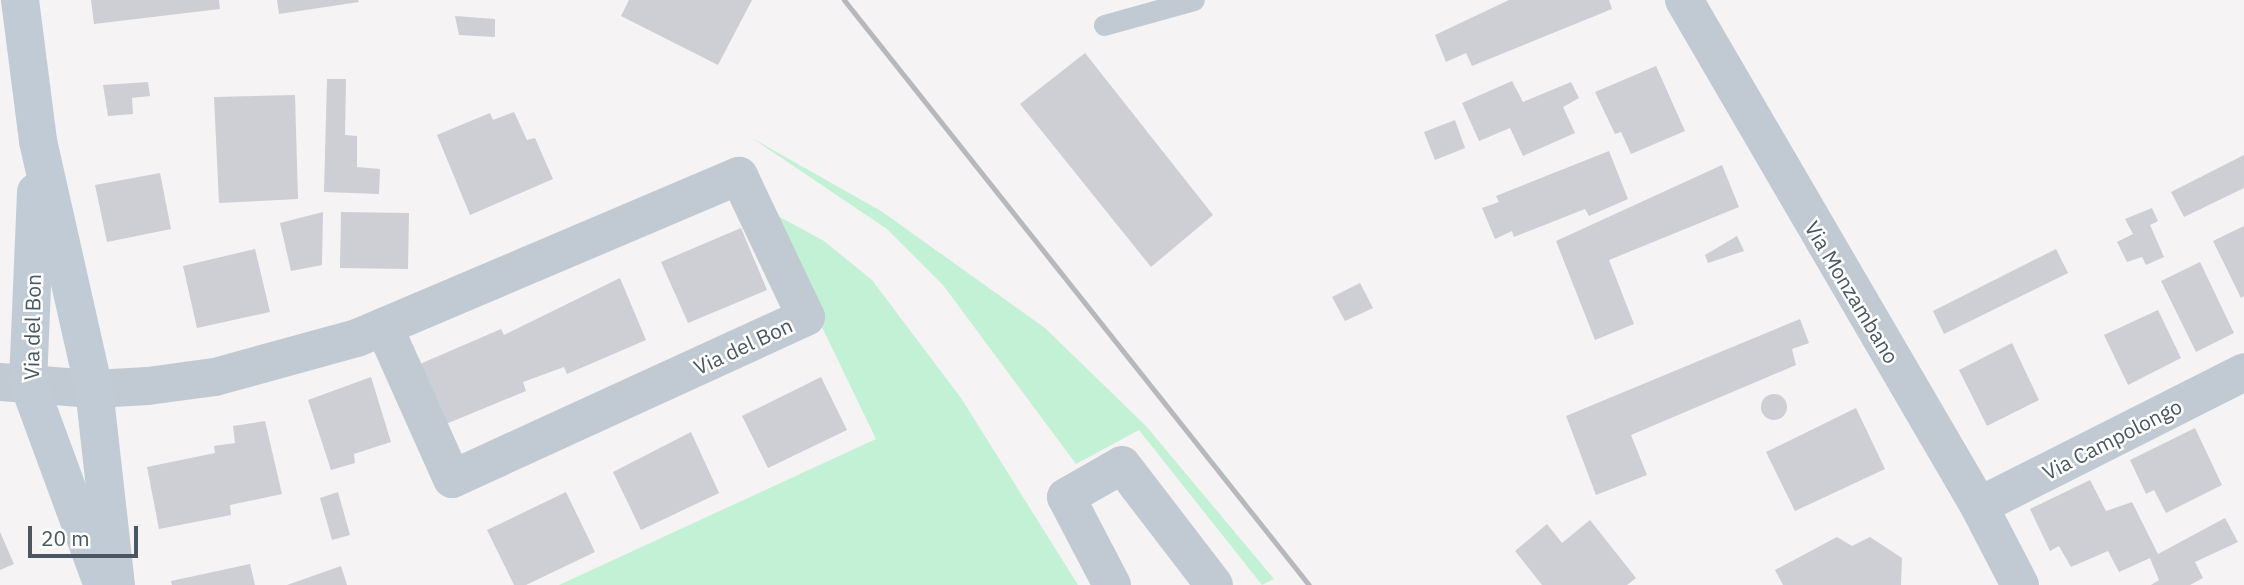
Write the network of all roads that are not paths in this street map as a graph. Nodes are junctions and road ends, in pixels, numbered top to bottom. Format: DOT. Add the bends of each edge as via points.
graph roads {
  1 [pos="20,0"];
  2 [pos="1194,0"];
  3 [pos="1684,0"];
  4 [pos="1104,25"];
  5 [pos="38,141"];
  6 [pos="384,327"];
  7 [pos="2244,372"];
  8 [pos="14,382"];
  9 [pos="94,389"];
  10 [pos="1979,506"];
  11 [pos="103,585"];
  12 [pos="116,585"];
  13 [pos="1112,585"];
  14 [pos="1214,585"];
  15 [pos="2020,585"];
  1 -- 5 [label="street, Via del Bon"];
  2 -- 4 [label="lane"];
  3 -- 10 [label="street, Via Monzambano"];
  5 -- 8 [label="street, Via del Bon"];
  5 -- 9 [label="street, Via del Bon"];
  6 -- 6 [label="street, Via del Bon" via="739,176 806,317 452,479"];
  6 -- 9 [label="street, Via del Bon" via="215,377"];
  7 -- 10 [label="street, Via Campolongo"];
  8 -- 9 [label="street"];
  8 -- 11 [label="street, Via del Bon"];
  9 -- 12 [label="street, Via del Bon"];
  10 -- 15 [label="street, Via Monzambano"];
  13 -- 14 [label="street" via="1066,497 1122,464"];
}
